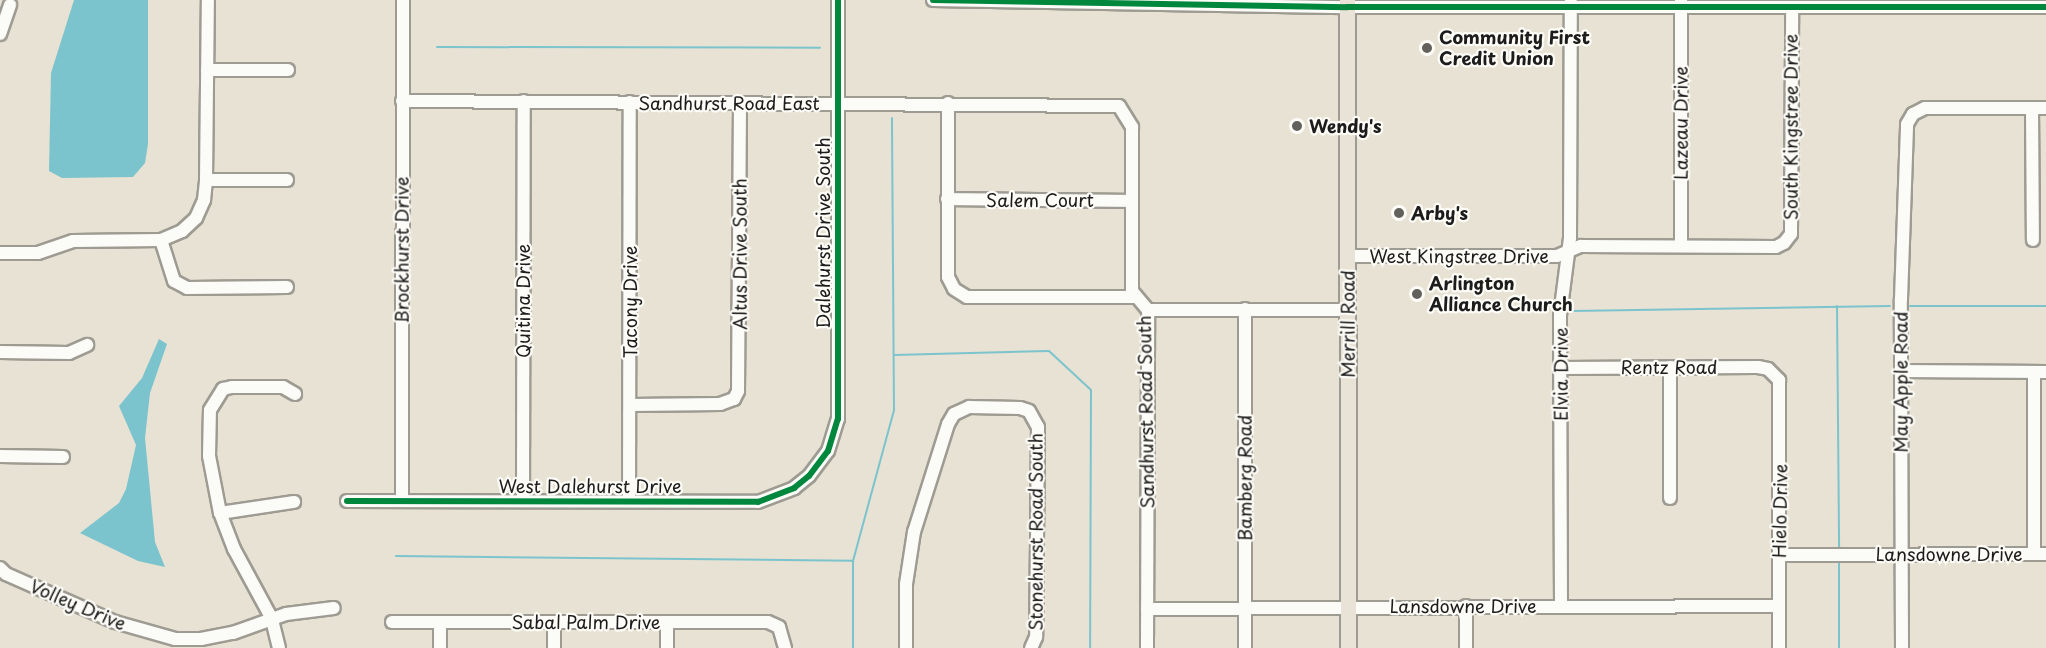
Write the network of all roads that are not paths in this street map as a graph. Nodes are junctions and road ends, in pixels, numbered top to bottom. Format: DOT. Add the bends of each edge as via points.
graph roads {
  1 [pos="207,0"];
  2 [pos="403,0"];
  3 [pos="838,0"];
  4 [pos="933,0"];
  5 [pos="955,2"];
  6 [pos="1131,2"];
  7 [pos="1681,3"];
  8 [pos="1347,4"];
  9 [pos="1570,4"];
  10 [pos="10,5"];
  11 [pos="1792,7"];
  12 [pos="2046,7"];
  13 [pos="0,34"];
  14 [pos="207,70"];
  15 [pos="288,70"];
  16 [pos="402,101"];
  17 [pos="524,101"];
  18 [pos="630,102"];
  19 [pos="740,103"];
  20 [pos="838,103"];
  21 [pos="948,103"];
  22 [pos="2032,108"];
  23 [pos="2046,108"];
  24 [pos="1125,111"];
  25 [pos="206,180"];
  26 [pos="287,180"];
  27 [pos="948,199"];
  28 [pos="1132,201"];
  29 [pos="161,240"];
  30 [pos="2033,240"];
  31 [pos="1784,243"];
  32 [pos="1681,246"];
  33 [pos="1568,252"];
  34 [pos="0,253"];
  35 [pos="1348,256"];
  36 [pos="287,287"];
  37 [pos="1134,297"];
  38 [pos="1245,309"];
  39 [pos="1148,310"];
  40 [pos="1348,310"];
  41 [pos="87,345"];
  42 [pos="0,352"];
  43 [pos="1670,367"];
  44 [pos="1561,368"];
  45 [pos="1901,371"];
  46 [pos="2040,372"];
  47 [pos="1775,375"];
  48 [pos="296,394"];
  49 [pos="631,405"];
  50 [pos="0,456"];
  51 [pos="63,457"];
  52 [pos="820,463"];
  53 [pos="1670,498"];
  54 [pos="347,501"];
  55 [pos="402,501"];
  56 [pos="523,501"];
  57 [pos="629,501"];
  58 [pos="294,502"];
  59 [pos="220,513"];
  60 [pos="1901,554"];
  61 [pos="2040,554"];
  62 [pos="1779,555"];
  63 [pos="0,568"];
  64 [pos="1466,606"];
  65 [pos="1561,606"];
  66 [pos="1779,606"];
  67 [pos="334,608"];
  68 [pos="1348,608"];
  69 [pos="1147,609"];
  70 [pos="1245,609"];
  71 [pos="272,619"];
  72 [pos="392,622"];
  73 [pos="440,622"];
  74 [pos="554,622"];
  75 [pos="667,622"];
  76 [pos="279,648"];
  77 [pos="440,648"];
  78 [pos="554,648"];
  79 [pos="667,648"];
  80 [pos="785,648"];
  81 [pos="906,648"];
  82 [pos="1031,648"];
  83 [pos="1147,648"];
  84 [pos="1245,648"];
  85 [pos="1348,648"];
  86 [pos="1466,648"];
  87 [pos="1779,648"];
  88 [pos="1902,648"];
  1 -- 14 [label="street"];
  2 -- 16 [label="street, Brockhurst Drive"];
  3 -- 20 [label="street, Dalehurst Drive South"];
  4 -- 5 [label="street"];
  5 -- 6 [label="street"];
  6 -- 8 [label="street"];
  7 -- 9 [label="street"];
  7 -- 11 [label="street"];
  7 -- 32 [label="street, Lazeau Drive"];
  8 -- 9 [label="street"];
  8 -- 35 [label="main road, Merrill Road"];
  9 -- 33 [label="street, Elvia Drive"];
  10 -- 13 [label="street"];
  11 -- 12 [label="street"];
  11 -- 31 [label="street, South Kingstree Drive" via="1791,234"];
  14 -- 15 [label="street"];
  14 -- 25 [label="street"];
  16 -- 17 [label="street, Sandhurst Road East"];
  16 -- 55 [label="street, Brockhurst Drive"];
  17 -- 18 [label="street, Sandhurst Road East"];
  17 -- 56 [label="street, Quitina Drive"];
  18 -- 19 [label="street, Sandhurst Road East"];
  18 -- 49 [label="street, Tacony Drive"];
  19 -- 20 [label="street, Sandhurst Road East"];
  19 -- 49 [label="street, Altus Drive South" via="740,386 729,402"];
  20 -- 21 [label="street, Sandhurst Road East"];
  20 -- 52 [label="street, Dalehurst Drive South" via="838,418"];
  21 -- 24 [label="street, Sandhurst Road East" via="1110,104"];
  21 -- 27 [label="street"];
  22 -- 23 [label="street"];
  22 -- 30 [label="street"];
  22 -- 45 [label="street, May Apple Road" via="1925,108 1910,118 1905,132"];
  24 -- 28 [label="street, Sandhurst Road South" via="1132,127"];
  25 -- 26 [label="street"];
  25 -- 29 [label="street" via="204,200 196,218 182,231"];
  27 -- 28 [label="street, Salem Court"];
  27 -- 37 [label="street" via="948,277 954,289 967,297"];
  28 -- 37 [label="street, Sandhurst Road South"];
  29 -- 34 [label="street" via="73,241 38,253"];
  29 -- 36 [label="street" via="174,281 187,288"];
  31 -- 32 [label="street, West Kingstree Drive" via="1776,247"];
  32 -- 33 [label="street, West Kingstree Drive" via="1581,246"];
  33 -- 35 [label="street, West Kingstree Drive" via="1557,256"];
  33 -- 44 [label="street, Elvia Drive" via="1560,315"];
  35 -- 40 [label="main road, Merrill Road"];
  37 -- 39 [label="street, Sandhurst Road South"];
  38 -- 39 [label="street"];
  38 -- 40 [label="street"];
  38 -- 70 [label="street, Bamberg Road"];
  39 -- 69 [label="street, Sandhurst Road South"];
  40 -- 68 [label="main road, Merrill Road"];
  41 -- 42 [label="street" via="69,352"];
  43 -- 44 [label="street, Rentz Road"];
  43 -- 47 [label="street, Rentz Road" via="1758,368"];
  43 -- 53 [label="street"];
  44 -- 65 [label="street, Elvia Drive"];
  45 -- 46 [label="street"];
  45 -- 60 [label="street, May Apple Road"];
  46 -- 61 [label="street"];
  47 -- 62 [label="street, Hielo Drive" via="1781,387"];
  48 -- 59 [label="street" via="283,387 232,387 215,397 210,410 209,456"];
  49 -- 57 [label="street, Tacony Drive"];
  50 -- 51 [label="street"];
  52 -- 57 [label="street, West Dalehurst Drive" via="794,488 758,502"];
  54 -- 55 [label="street, West Dalehurst Drive"];
  55 -- 56 [label="street, West Dalehurst Drive"];
  56 -- 57 [label="street, West Dalehurst Drive"];
  58 -- 59 [label="street"];
  59 -- 71 [label="street" via="234,549"];
  60 -- 61 [label="street, Lansdowne Drive"];
  60 -- 62 [label="street, Lansdowne Drive"];
  60 -- 88 [label="street, May Apple Road"];
  62 -- 66 [label="street, Hielo Drive"];
  63 -- 71 [label="street, Volley Drive" via="6,574 147,634 201,639"];
  64 -- 65 [label="street, Lansdowne Drive"];
  64 -- 68 [label="street, Lansdowne Drive"];
  64 -- 86 [label="street"];
  65 -- 66 [label="street, Lansdowne Drive"];
  66 -- 87 [label="street, Hielo Drive"];
  67 -- 71 [label="street, Volley Drive" via="301,610"];
  68 -- 70 [label="street, Lansdowne Drive"];
  68 -- 85 [label="main road, Merrill Road"];
  69 -- 70 [label="street, Lansdowne Drive"];
  69 -- 83 [label="street, Sandhurst Road South"];
  70 -- 84 [label="street, Bamberg Road"];
  71 -- 76 [label="street"];
  72 -- 73 [label="street, Sabal Palm Drive"];
  73 -- 74 [label="street, Sabal Palm Drive"];
  73 -- 77 [label="street"];
  74 -- 75 [label="street, Sabal Palm Drive"];
  74 -- 78 [label="street"];
  75 -- 79 [label="street"];
  75 -- 80 [label="street, Sabal Palm Drive" via="768,622 779,627"];
  81 -- 82 [label="street, Stonehurst Road South" via="906,584 914,532 954,414 969,406 1029,411 1038,427 1036,637"];
}
